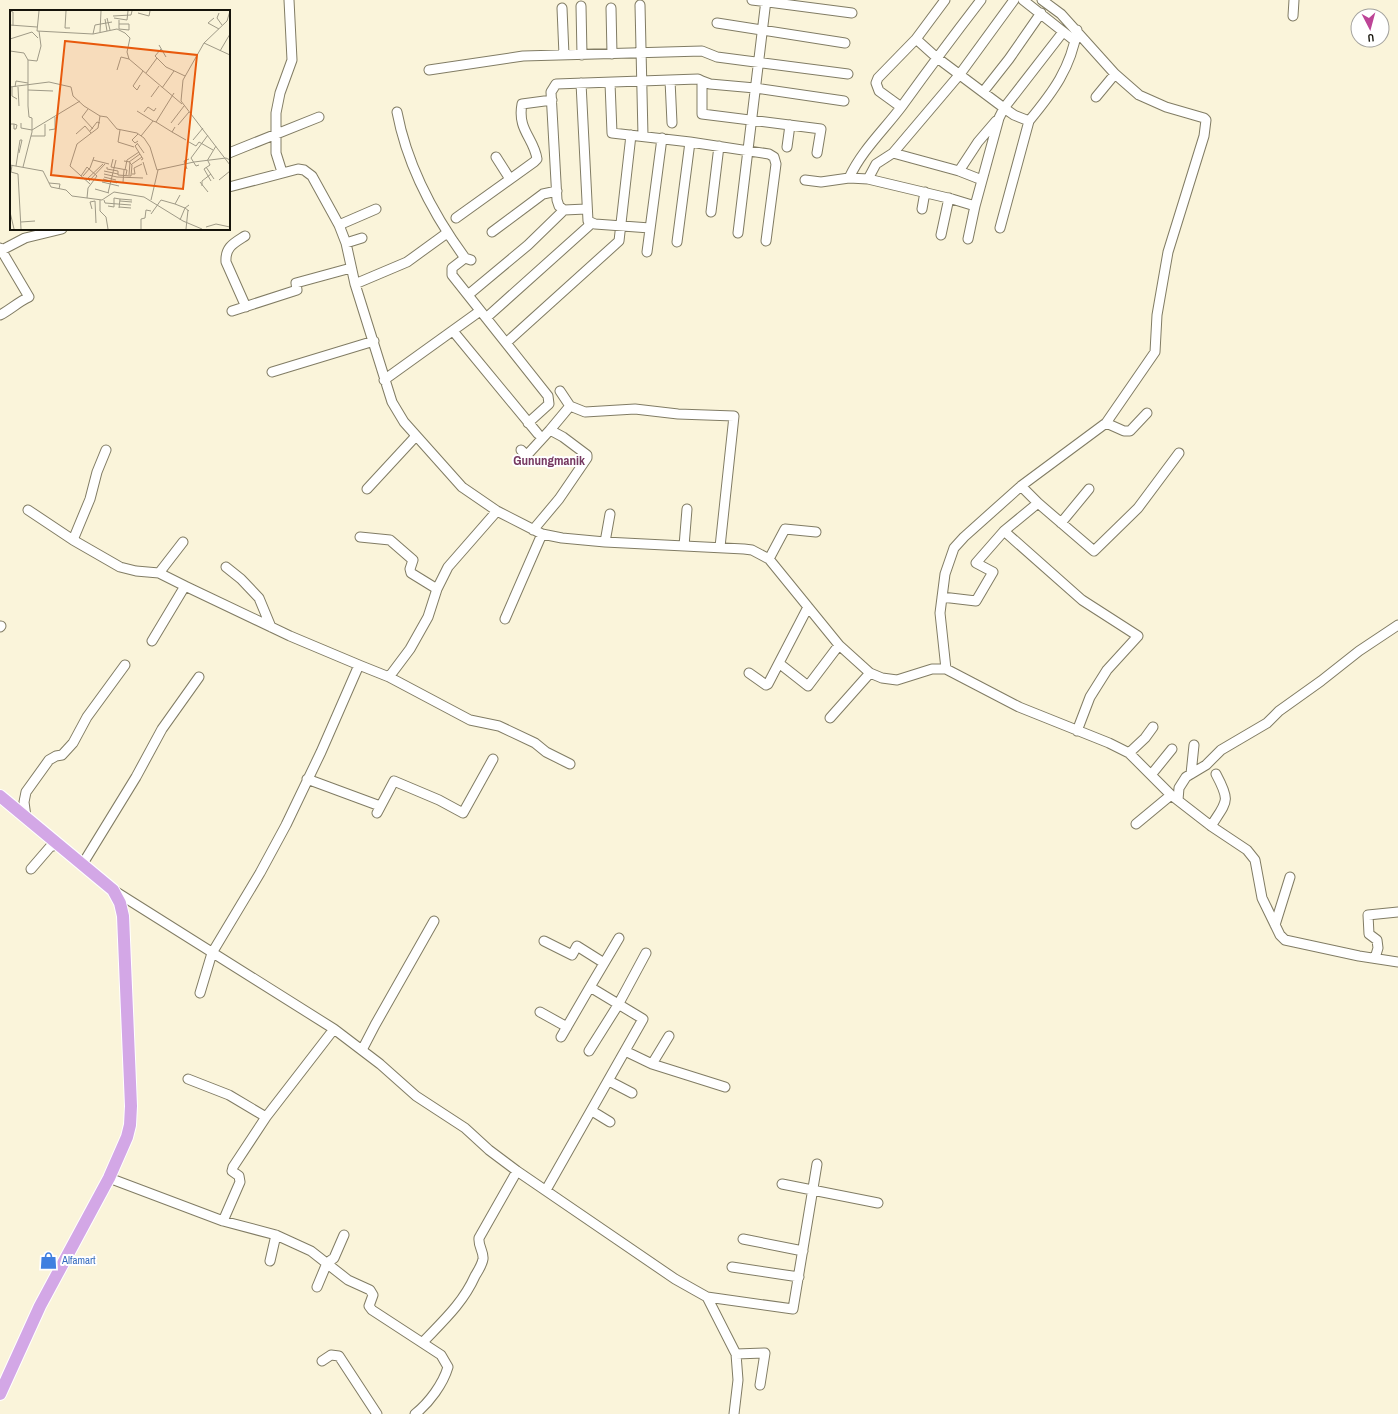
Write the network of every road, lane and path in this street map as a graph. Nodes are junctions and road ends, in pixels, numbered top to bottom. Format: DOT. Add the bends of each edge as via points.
graph roads {
  1 [pos="289,0"];
  2 [pos="752,0"];
  3 [pos="945,0"];
  4 [pos="981,0"];
  5 [pos="1014,0"];
  6 [pos="1023,0"];
  7 [pos="1042,0"];
  8 [pos="1294,0"];
  9 [pos="765,1"];
  10 [pos="640,5"];
  11 [pos="581,6"];
  12 [pos="562,8"];
  13 [pos="611,8"];
  14 [pos="1041,12"];
  15 [pos="852,13"];
  16 [pos="1293,16"];
  17 [pos="717,23"];
  18 [pos="1077,30"];
  19 [pos="762,31"];
  20 [pos="1063,32"];
  21 [pos="916,39"];
  22 [pos="1075,42"];
  23 [pos="844,43"];
  24 [pos="642,53"];
  25 [pos="612,54"];
  26 [pos="564,55"];
  27 [pos="582,55"];
  28 [pos="936,57"];
  29 [pos="758,62"];
  30 [pos="429,70"];
  31 [pos="848,74"];
  32 [pos="960,74"];
  33 [pos="1115,74"];
  34 [pos="670,80"];
  35 [pos="643,81"];
  36 [pos="702,81"];
  37 [pos="581,83"];
  38 [pos="610,83"];
  39 [pos="755,88"];
  40 [pos="984,92"];
  41 [pos="1096,98"];
  42 [pos="552,100"];
  43 [pos="844,101"];
  44 [pos="901,107"];
  45 [pos="1004,108"];
  46 [pos="397,112"];
  47 [pos="319,117"];
  48 [pos="999,118"];
  49 [pos="751,120"];
  50 [pos="1029,121"];
  51 [pos="672,123"];
  52 [pos="790,125"];
  53 [pos="821,129"];
  54 [pos="831,130"];
  55 [pos="276,134"];
  56 [pos="631,135"];
  57 [pos="643,136"];
  58 [pos="662,138"];
  59 [pos="690,142"];
  60 [pos="720,146"];
  61 [pos="787,147"];
  62 [pos="747,150"];
  63 [pos="230,153"];
  64 [pos="817,153"];
  65 [pos="893,153"];
  66 [pos="496,158"];
  67 [pos="959,171"];
  68 [pos="282,172"];
  69 [pos="849,178"];
  70 [pos="510,179"];
  71 [pos="868,179"];
  72 [pos="805,180"];
  73 [pos="982,180"];
  74 [pos="230,187"];
  75 [pos="557,191"];
  76 [pos="925,192"];
  77 [pos="949,198"];
  78 [pos="975,206"];
  79 [pos="376,209"];
  80 [pos="586,209"];
  81 [pos="922,209"];
  82 [pos="564,210"];
  83 [pos="710,212"];
  84 [pos="456,218"];
  85 [pos="592,223"];
  86 [pos="339,225"];
  87 [pos="621,226"];
  88 [pos="650,228"];
  89 [pos="1000,228"];
  90 [pos="58,230"];
  91 [pos="492,232"];
  92 [pos="447,233"];
  93 [pos="738,233"];
  94 [pos="941,235"];
  95 [pos="245,236"];
  96 [pos="362,238"];
  97 [pos="968,239"];
  98 [pos="766,241"];
  99 [pos="677,242"];
  100 [pos="346,243"];
  101 [pos="0,250"];
  102 [pos="647,252"];
  103 [pos="351,268"];
  104 [pos="355,284"];
  105 [pos="468,295"];
  106 [pos="246,306"];
  107 [pos="232,311"];
  108 [pos="480,311"];
  109 [pos="0,315"];
  110 [pos="486,318"];
  111 [pos="453,331"];
  112 [pos="374,341"];
  113 [pos="506,343"];
  114 [pos="272,372"];
  115 [pos="384,380"];
  116 [pos="560,390"];
  117 [pos="570,406"];
  118 [pos="1147,413"];
  119 [pos="528,423"];
  120 [pos="1106,423"];
  121 [pos="550,430"];
  122 [pos="538,434"];
  123 [pos="416,436"];
  124 [pos="106,450"];
  125 [pos="521,450"];
  126 [pos="1179,453"];
  127 [pos="1021,486"];
  128 [pos="367,489"];
  129 [pos="1089,489"];
  130 [pos="1038,503"];
  131 [pos="688,509"];
  132 [pos="28,510"];
  133 [pos="497,511"];
  134 [pos="610,514"];
  135 [pos="1061,523"];
  136 [pos="533,530"];
  137 [pos="1004,531"];
  138 [pos="816,532"];
  139 [pos="542,534"];
  140 [pos="360,537"];
  141 [pos="73,540"];
  142 [pos="183,542"];
  143 [pos="605,542"];
  144 [pos="684,546"];
  145 [pos="720,547"];
  146 [pos="769,559"];
  147 [pos="226,567"];
  148 [pos="159,573"];
  149 [pos="185,586"];
  150 [pos="437,589"];
  151 [pos="942,597"];
  152 [pos="808,607"];
  153 [pos="505,619"];
  154 [pos="1398,625"];
  155 [pos="271,627"];
  156 [pos="152,641"];
  157 [pos="839,645"];
  158 [pos="780,664"];
  159 [pos="125,665"];
  160 [pos="359,665"];
  161 [pos="946,669"];
  162 [pos="749,673"];
  163 [pos="870,673"];
  164 [pos="199,677"];
  165 [pos="389,677"];
  166 [pos="830,718"];
  167 [pos="1153,727"];
  168 [pos="1077,731"];
  169 [pos="1194,745"];
  170 [pos="1172,749"];
  171 [pos="1129,753"];
  172 [pos="493,759"];
  173 [pos="570,764"];
  174 [pos="1191,774"];
  175 [pos="1216,774"];
  176 [pos="1150,775"];
  177 [pos="307,779"];
  178 [pos="0,796"];
  179 [pos="1174,798"];
  180 [pos="26,817"];
  181 [pos="1136,824"];
  182 [pos="1211,826"];
  183 [pos="59,844"];
  184 [pos="82,865"];
  185 [pos="31,869"];
  186 [pos="1290,877"];
  187 [pos="113,890"];
  188 [pos="1398,912"];
  189 [pos="434,921"];
  190 [pos="1275,925"];
  191 [pos="619,938"];
  192 [pos="544,941"];
  193 [pos="212,953"];
  194 [pos="646,953"];
  195 [pos="1375,958"];
  196 [pos="1398,962"];
  197 [pos="604,963"];
  198 [pos="590,987"];
  199 [pos="200,992"];
  200 [pos="618,1005"];
  201 [pos="540,1012"];
  202 [pos="567,1027"];
  203 [pos="334,1029"];
  204 [pos="669,1036"];
  205 [pos="561,1037"];
  206 [pos="362,1050"];
  207 [pos="589,1051"];
  208 [pos="625,1051"];
  209 [pos="652,1064"];
  210 [pos="188,1079"];
  211 [pos="609,1080"];
  212 [pos="725,1087"];
  213 [pos="632,1093"];
  214 [pos="592,1111"];
  215 [pos="266,1117"];
  216 [pos="610,1122"];
  217 [pos="817,1164"];
  218 [pos="516,1171"];
  219 [pos="109,1178"];
  220 [pos="782,1184"];
  221 [pos="814,1189"];
  222 [pos="546,1190"];
  223 [pos="878,1203"];
  224 [pos="223,1221"];
  225 [pos="276,1235"];
  226 [pos="344,1235"];
  227 [pos="743,1239"];
  228 [pos="804,1251"];
  229 [pos="270,1262"];
  230 [pos="327,1263"];
  231 [pos="732,1268"];
  232 [pos="799,1277"];
  233 [pos="317,1287"];
  234 [pos="707,1297"];
  235 [pos="423,1342"];
  236 [pos="736,1354"];
  237 [pos="322,1361"];
  238 [pos="760,1384"];
  239 [pos="0,1394"];
  240 [pos="376,1414"];
  241 [pos="415,1414"];
  242 [pos="734,1414"];
  1 -- 55 [label="street" via="292,60 280,93 276,113"];
  2 -- 9 [label="street"];
  3 -- 21 [label="street"];
  4 -- 28 [label="street"];
  5 -- 32 [label="street"];
  6 -- 14 [label="street"];
  7 -- 18 [label="street"];
  8 -- 16 [label="street"];
  9 -- 15 [label="street"];
  9 -- 19 [label="street"];
  10 -- 24 [label="street"];
  11 -- 27 [label="street"];
  12 -- 26 [label="street"];
  13 -- 25 [label="street"];
  14 -- 20 [label="street"];
  14 -- 40 [label="street"];
  17 -- 19 [label="street"];
  18 -- 22 [label="street"];
  18 -- 33 [label="street"];
  19 -- 23 [label="street"];
  19 -- 29 [label="street"];
  20 -- 22 [label="street"];
  20 -- 45 [label="street"];
  21 -- 28 [label="street"];
  21 -- 44 [label="street" via="876,83 879,90"];
  22 -- 50 [label="street" via="1067,68"];
  24 -- 25 [label="street"];
  24 -- 29 [label="street" via="702,51 717,56"];
  24 -- 35 [label="street"];
  25 -- 27 [label="street"];
  26 -- 27 [label="street"];
  26 -- 30 [label="street" via="523,56"];
  28 -- 32 [label="street"];
  28 -- 44 [label="street"];
  29 -- 31 [label="street"];
  29 -- 39 [label="street"];
  32 -- 40 [label="street"];
  32 -- 65 [label="street"];
  33 -- 41 [label="street"];
  33 -- 120 [label="street" via="1139,95 1166,107 1200,115 1206,120 1204,136 1168,252 1157,315 1155,352"];
  34 -- 35 [label="street"];
  34 -- 36 [label="street"];
  34 -- 51 [label="street"];
  35 -- 38 [label="street"];
  35 -- 57 [label="street"];
  36 -- 39 [label="street"];
  36 -- 49 [label="street" via="702,119"];
  37 -- 38 [label="street"];
  37 -- 42 [label="street" via="556,84 552,88"];
  37 -- 80 [label="street"];
  38 -- 56 [label="street" via="612,133"];
  39 -- 43 [label="street"];
  39 -- 49 [label="street"];
  40 -- 45 [label="street"];
  42 -- 70 [label="street" via="522,104 525,133 536,159"];
  42 -- 75 [label="street"];
  44 -- 69 [label="street" via="862,154"];
  45 -- 48 [label="street"];
  45 -- 50 [label="street"];
  46 -- 92 [label="street" via="401,132 420,185"];
  47 -- 55 [label="street"];
  48 -- 67 [label="street" via="978,142"];
  48 -- 73 [label="street"];
  49 -- 52 [label="street"];
  49 -- 62 [label="street"];
  50 -- 89 [label="street"];
  52 -- 53 [label="street"];
  52 -- 61 [label="street"];
  53 -- 54 [label="street"];
  53 -- 64 [label="street"];
  55 -- 63 [label="street"];
  55 -- 68 [label="street" via="276,153"];
  56 -- 57 [label="street"];
  56 -- 87 [label="street"];
  57 -- 58 [label="street"];
  58 -- 59 [label="street"];
  58 -- 88 [label="street"];
  59 -- 60 [label="street"];
  59 -- 99 [label="street"];
  60 -- 62 [label="street"];
  60 -- 83 [label="street"];
  62 -- 93 [label="street"];
  62 -- 98 [label="street" via="770,154 776,164"];
  65 -- 67 [label="street"];
  65 -- 71 [label="street" via="876,164"];
  66 -- 70 [label="street"];
  67 -- 73 [label="street"];
  68 -- 74 [label="street"];
  68 -- 86 [label="street" via="301,169 308,172"];
  69 -- 71 [label="street"];
  69 -- 72 [label="street" via="821,182"];
  70 -- 84 [label="street"];
  71 -- 76 [label="street"];
  73 -- 78 [label="street"];
  75 -- 82 [label="street" via="559,206"];
  75 -- 91 [label="street" via="543,194"];
  76 -- 77 [label="street"];
  76 -- 81 [label="street"];
  77 -- 78 [label="street"];
  77 -- 94 [label="street"];
  78 -- 97 [label="street"];
  79 -- 86 [label="street"];
  80 -- 82 [label="street"];
  80 -- 85 [label="street" via="588,221"];
  82 -- 105 [label="street"];
  85 -- 87 [label="street"];
  85 -- 110 [label="street"];
  86 -- 100 [label="street"];
  87 -- 88 [label="street"];
  87 -- 113 [label="street" via="619,241 615,246"];
  88 -- 102 [label="street"];
  90 -- 101 [label="street" via="26,238"];
  92 -- 104 [label="street" via="407,262"];
  92 -- 105 [label="street" via="468,259 451,271"];
  95 -- 106 [label="street" via="229,246 226,262"];
  96 -- 100 [label="street"];
  100 -- 103 [label="street"];
  101 -- 109 [label="street" via="29,297"];
  103 -- 104 [label="street"];
  103 -- 106 [label="street" via="296,282 297,290"];
  104 -- 112 [label="street"];
  105 -- 108 [label="street"];
  106 -- 107 [label="street"];
  108 -- 110 [label="street"];
  108 -- 111 [label="street"];
  110 -- 113 [label="street"];
  111 -- 115 [label="street"];
  111 -- 119 [label="street"];
  112 -- 114 [label="street"];
  112 -- 115 [label="street"];
  113 -- 119 [label="street" via="548,396 549,404"];
  115 -- 123 [label="street" via="392,402"];
  116 -- 117 [label="street"];
  117 -- 121 [label="street"];
  117 -- 145 [label="street" via="585,412 636,409 734,416"];
  118 -- 120 [label="street" via="1130,431 1124,432"];
  119 -- 122 [label="street"];
  120 -- 127 [label="street"];
  121 -- 125 [label="street" via="528,454"];
  121 -- 136 [label="street" via="563,437 587,458 559,499"];
  123 -- 128 [label="street"];
  123 -- 133 [label="street" via="462,487"];
  124 -- 141 [label="street"];
  126 -- 135 [label="street" via="1138,508 1094,551"];
  127 -- 130 [label="street"];
  127 -- 151 [label="street" via="964,536 954,548 945,574"];
  129 -- 135 [label="street"];
  130 -- 135 [label="street"];
  130 -- 137 [label="street"];
  131 -- 144 [label="street"];
  132 -- 141 [label="street"];
  133 -- 136 [label="street"];
  133 -- 150 [label="street" via="457,556"];
  134 -- 143 [label="street"];
  136 -- 139 [label="street"];
  137 -- 151 [label="street" via="976,563 993,572 976,601"];
  137 -- 168 [label="street" via="1082,600 1138,636 1107,670 1090,697"];
  138 -- 146 [label="street" via="785,529"];
  139 -- 143 [label="street"];
  139 -- 153 [label="street"];
  140 -- 150 [label="street" via="392,541 413,560 411,573"];
  141 -- 148 [label="street" via="120,567"];
  142 -- 148 [label="street"];
  143 -- 144 [label="street"];
  144 -- 145 [label="street"];
  145 -- 146 [label="street" via="752,550"];
  146 -- 152 [label="street"];
  147 -- 155 [label="street" via="259,598"];
  148 -- 149 [label="street"];
  149 -- 155 [label="street"];
  149 -- 156 [label="street"];
  150 -- 165 [label="street" via="428,617 410,649"];
  151 -- 161 [label="street" via="940,613"];
  152 -- 157 [label="street"];
  152 -- 158 [label="street"];
  154 -- 174 [label="street" via="1359,651 1279,711 1267,723 1222,750 1206,765"];
  155 -- 160 [label="street"];
  157 -- 158 [label="street" via="808,686"];
  157 -- 163 [label="street"];
  158 -- 162 [label="street" via="767,685"];
  159 -- 180 [label="street" via="87,717 73,743 62,755 49,760 33,780 25,796"];
  160 -- 165 [label="street"];
  160 -- 177 [label="street"];
  161 -- 163 [label="street" via="932,669 897,680"];
  161 -- 168 [label="street" via="1019,707"];
  163 -- 166 [label="street"];
  164 -- 184 [label="street" via="162,729"];
  165 -- 173 [label="street" via="470,720 499,726 535,743 546,752"];
  167 -- 171 [label="street"];
  168 -- 171 [label="street"];
  169 -- 174 [label="street"];
  170 -- 176 [label="street"];
  171 -- 176 [label="street"];
  172 -- 177 [label="street" via="463,813 439,800 394,782 378,809"];
  174 -- 179 [label="street" via="1186,777"];
  175 -- 182 [label="street" via="1226,801"];
  176 -- 179 [label="street"];
  177 -- 193 [label="street" via="260,873"];
  178 -- 180 [label="main road"];
  179 -- 181 [label="street"];
  179 -- 182 [label="street"];
  180 -- 183 [label="main road"];
  182 -- 190 [label="street" via="1247,850 1255,860 1262,898"];
  183 -- 184 [label="main road"];
  183 -- 185 [label="street" via="50,847"];
  184 -- 187 [label="main road"];
  186 -- 190 [label="street"];
  187 -- 193 [label="street"];
  187 -- 219 [label="main road" via="123,916 131,1106 127,1137"];
  188 -- 195 [label="street" via="1368,915 1369,934 1377,940"];
  189 -- 206 [label="street"];
  190 -- 195 [label="street" via="1285,940"];
  191 -- 197 [label="street"];
  192 -- 197 [label="street" via="572,955 577,946"];
  193 -- 199 [label="street"];
  193 -- 203 [label="street"];
  194 -- 200 [label="street"];
  195 -- 196 [label="street"];
  197 -- 198 [label="street"];
  198 -- 200 [label="street"];
  198 -- 202 [label="street"];
  200 -- 207 [label="street"];
  200 -- 208 [label="street" via="643,1019"];
  201 -- 202 [label="street"];
  202 -- 205 [label="street"];
  203 -- 206 [label="street"];
  203 -- 215 [label="street"];
  204 -- 209 [label="street"];
  206 -- 218 [label="street" via="416,1096 464,1128"];
  208 -- 209 [label="street"];
  208 -- 211 [label="street"];
  209 -- 212 [label="street"];
  210 -- 215 [label="street" via="229,1095"];
  211 -- 213 [label="street"];
  211 -- 214 [label="street"];
  214 -- 216 [label="street"];
  214 -- 222 [label="street"];
  215 -- 224 [label="street" via="233,1167 232,1171 239,1176 240,1182"];
  217 -- 221 [label="street"];
  218 -- 222 [label="street"];
  218 -- 235 [label="street" via="478,1238 483,1262 468,1292"];
  219 -- 224 [label="street"];
  219 -- 239 [label="main road" via="40,1306"];
  220 -- 221 [label="street"];
  221 -- 223 [label="street"];
  221 -- 228 [label="street"];
  222 -- 234 [label="street" via="675,1279"];
  224 -- 225 [label="street"];
  225 -- 229 [label="street"];
  225 -- 230 [label="street" via="311,1250"];
  226 -- 230 [label="street" via="334,1258"];
  227 -- 228 [label="street"];
  228 -- 232 [label="street"];
  230 -- 233 [label="street"];
  230 -- 235 [label="street" via="348,1280 370,1290 373,1295 369,1306 372,1310"];
  231 -- 232 [label="street"];
  232 -- 234 [label="street" via="793,1309"];
  234 -- 236 [label="street"];
  235 -- 241 [label="street" via="441,1355 448,1367 446,1376"];
  236 -- 238 [label="street" via="765,1353"];
  236 -- 242 [label="street" via="738,1380"];
  237 -- 240 [label="street" via="331,1355 338,1356"];
}
